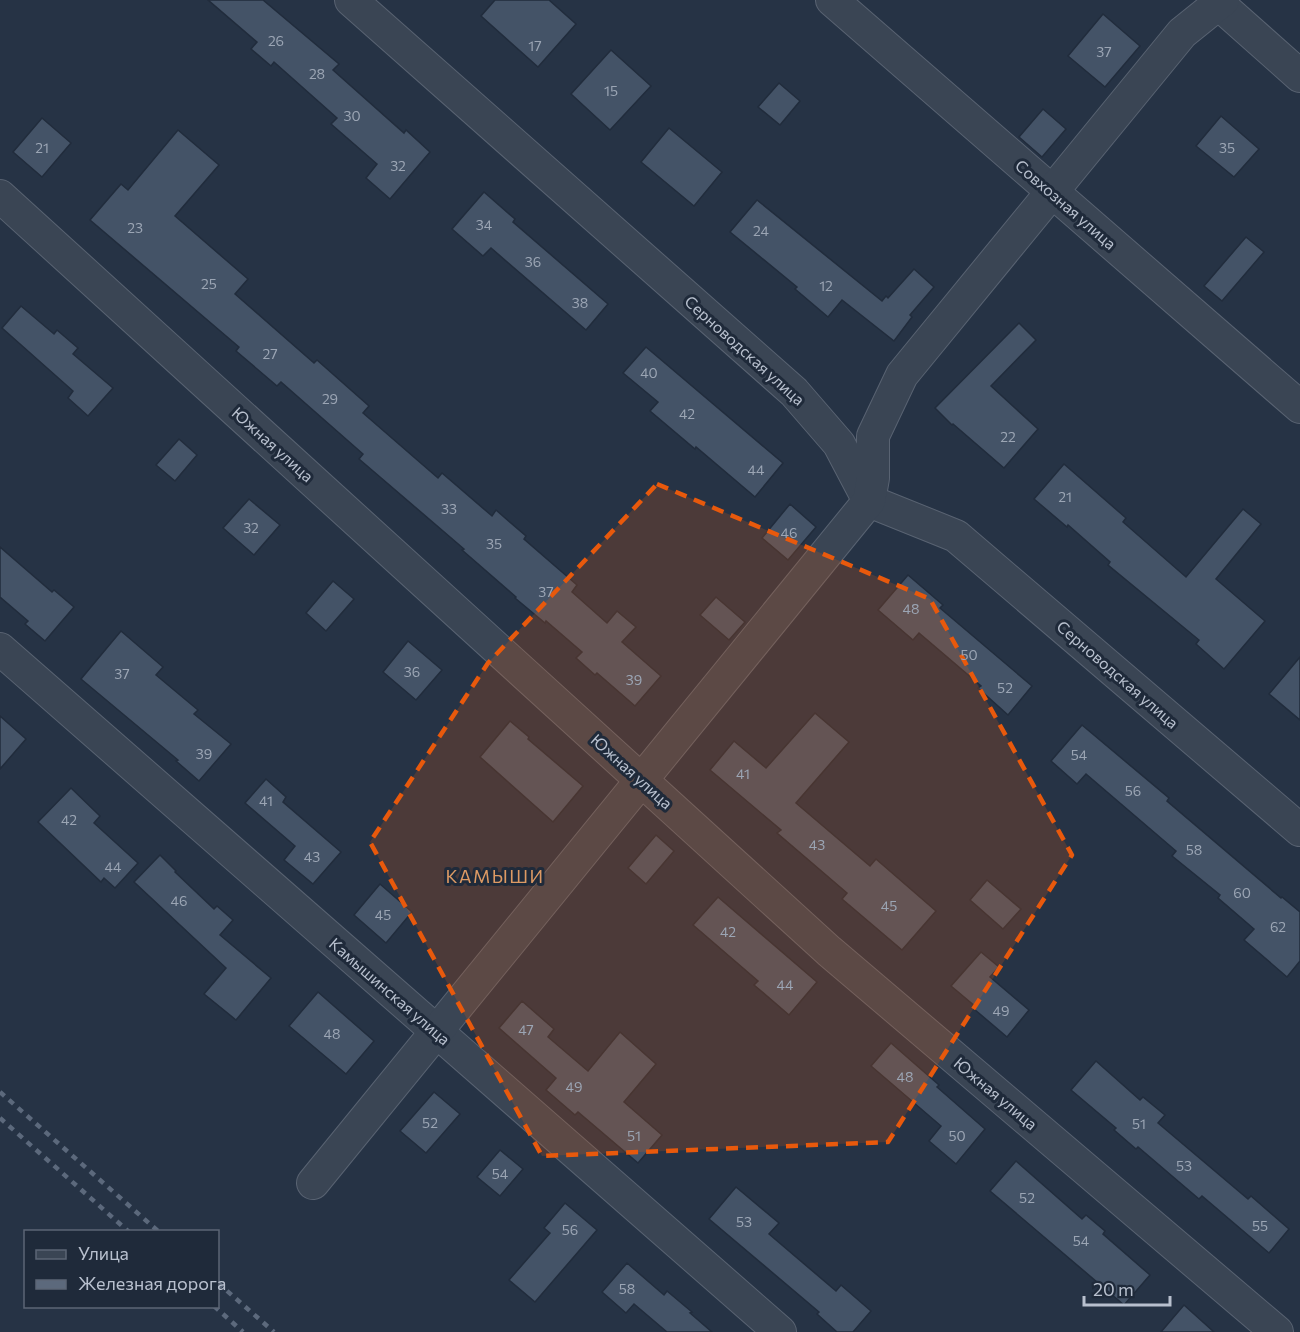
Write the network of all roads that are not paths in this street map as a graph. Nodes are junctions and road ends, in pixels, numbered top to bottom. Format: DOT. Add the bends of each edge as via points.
graph roads {
  1 [pos="351,0"];
  2 [pos="832,0"];
  3 [pos="1180,0"];
  4 [pos="1221,2"];
  5 [pos="1182,33"];
  6 [pos="1300,76"];
  7 [pos="1052,192"];
  8 [pos="0,196"];
  9 [pos="1300,407"];
  10 [pos="869,501"];
  11 [pos="0,649"];
  12 [pos="641,780"];
  13 [pos="1300,830"];
  14 [pos="436,1031"];
  15 [pos="313,1183"];
  16 [pos="780,1332"];
  17 [pos="1277,1332"];
  1 -- 10 [label="street, Серноводская улица" via="794,392 839,444"];
  2 -- 7 [label="street, Совхозная улица"];
  3 -- 5 [label="street" via="1186,8"];
  4 -- 5 [label="street"];
  4 -- 6 [label="street"];
  5 -- 7 [label="street"];
  7 -- 9 [label="street, Совхозная улица"];
  7 -- 10 [label="street" via="902,375 873,436"];
  8 -- 12 [label="street, Южная улица"];
  10 -- 12 [label="street"];
  10 -- 13 [label="street, Серноводская улица" via="956,536"];
  11 -- 14 [label="street, Камышинская улица"];
  12 -- 14 [label="street"];
  12 -- 17 [label="street, Южная улица" via="829,951"];
  14 -- 15 [label="street"];
  14 -- 16 [label="street, Камышинская улица"];
}
